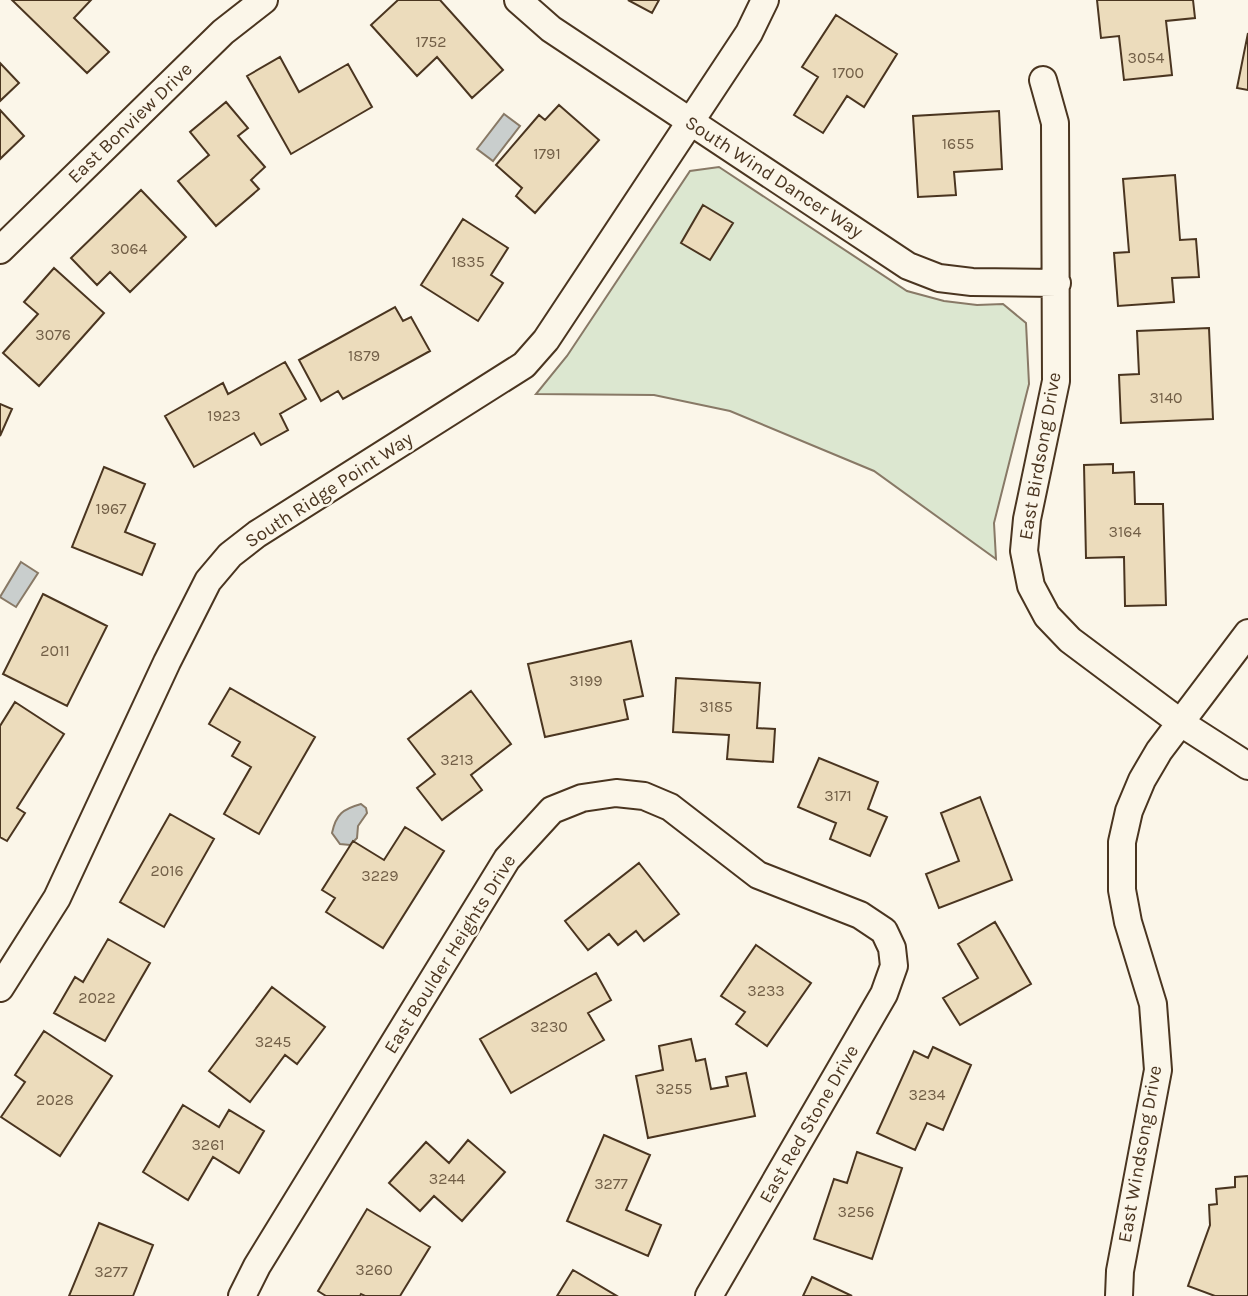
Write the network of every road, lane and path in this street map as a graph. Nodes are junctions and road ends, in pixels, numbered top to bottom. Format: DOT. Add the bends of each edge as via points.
graph roads {
  1 [pos="264,0"];
  2 [pos="518,0"];
  3 [pos="765,0"];
  4 [pos="1044,80"];
  5 [pos="690,122"];
  6 [pos="0,250"];
  7 [pos="1057,283"];
  8 [pos="1248,633"];
  9 [pos="1181,723"];
  10 [pos="1248,766"];
  11 [pos="892,948"];
  12 [pos="0,988"];
  13 [pos="242,1296"];
  14 [pos="709,1296"];
  15 [pos="1119,1296"];
  1 -- 6 [label="street, East Bonview Drive" via="223,32"];
  2 -- 5 [label="street, South Wind Dancer Way" via="551,29"];
  3 -- 5 [label="street, South Ridge Point Way" via="749,33"];
  4 -- 7 [label="street, East Birdsong Drive" via="1055,123"];
  5 -- 7 [label="street, South Wind Dancer Way" via="908,266 939,278 972,282"];
  5 -- 12 [label="street, South Ridge Point Way" via="546,340 524,365 257,534 230,555 208,581 57,898"];
  7 -- 9 [label="street, East Birdsong Drive" via="1056,381 1024,551 1031,586 1047,616 1070,640"];
  8 -- 9 [label="street, East Windsong Drive"];
  9 -- 10 [label="street, East Birdsong Drive"];
  9 -- 15 [label="street, East Windsong Drive" via="1142,780 1122,842 1122,890 1153,1004 1158,1070"];
  11 -- 13 [label="street, East Boulder Heights Drive" via="884,931 860,915 758,875 670,807 645,796 616,793 582,798 552,810 507,859"];
  11 -- 14 [label="street, East Red Stone Drive" via="894,966 884,994"];
}
